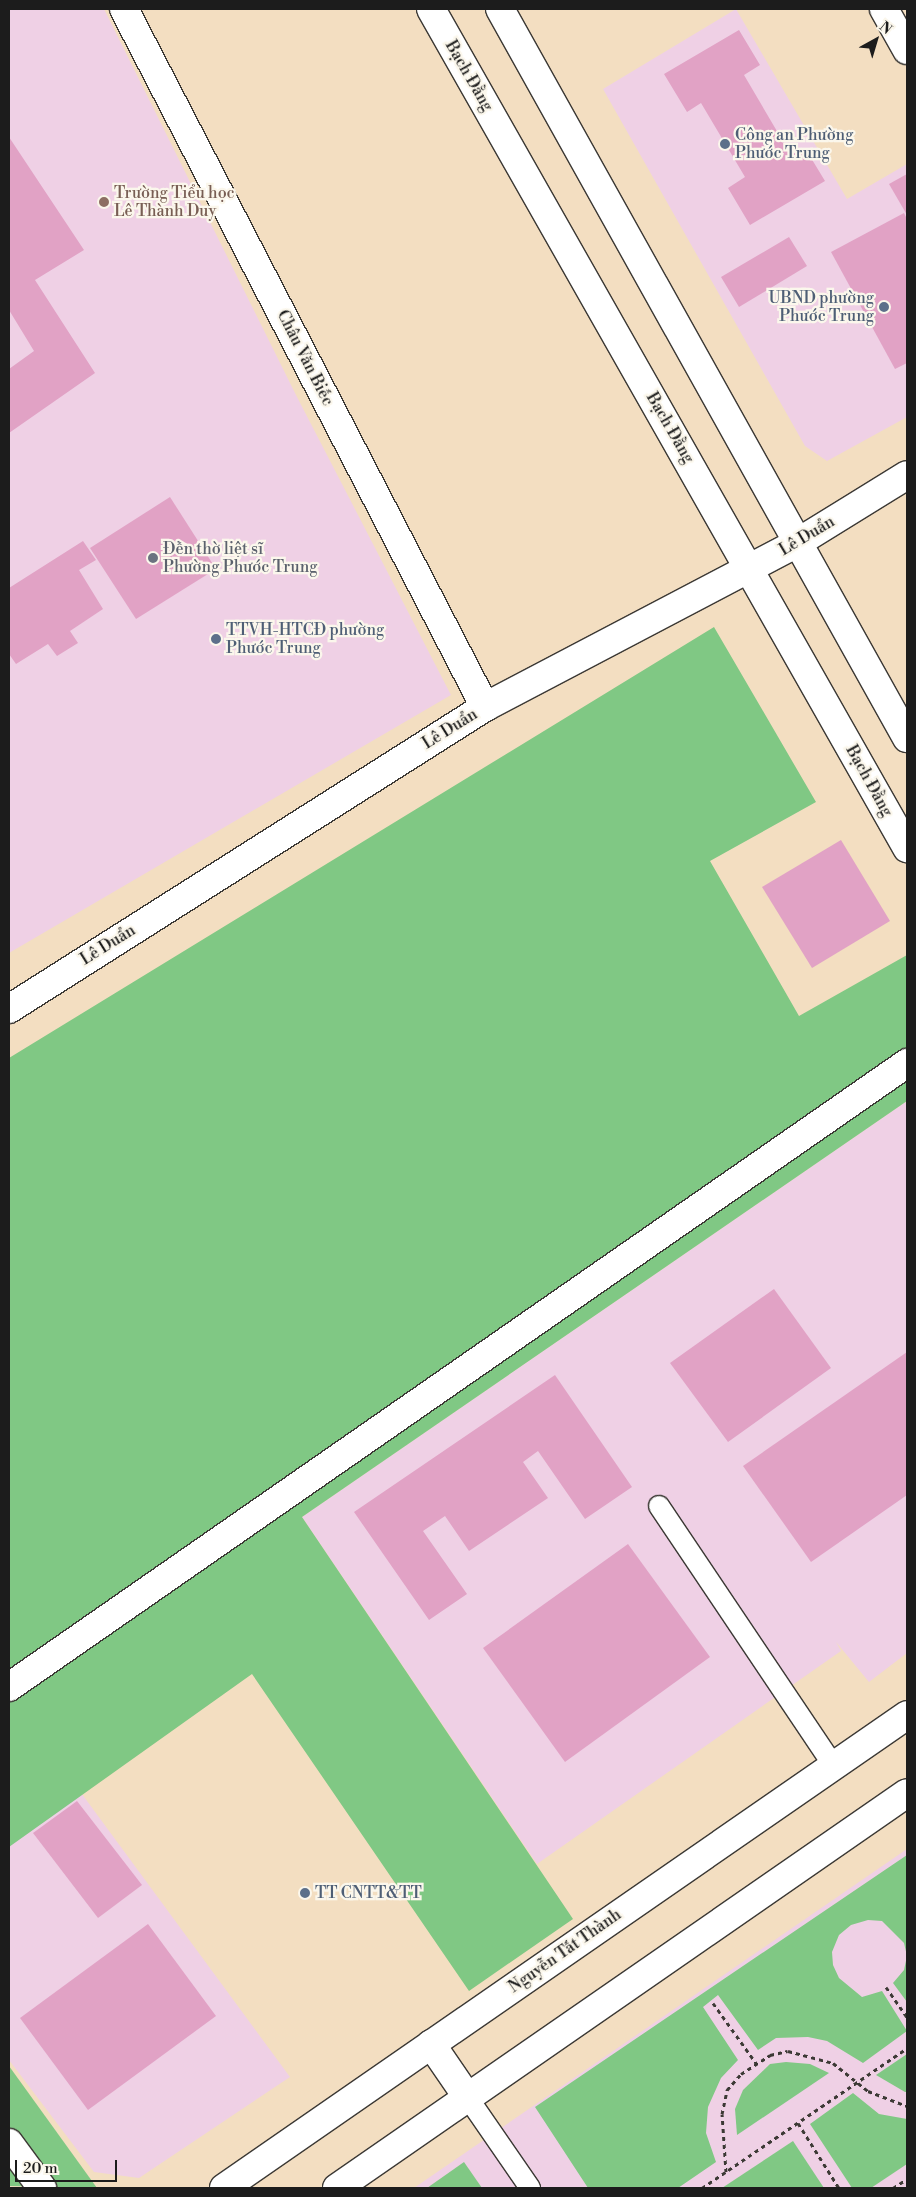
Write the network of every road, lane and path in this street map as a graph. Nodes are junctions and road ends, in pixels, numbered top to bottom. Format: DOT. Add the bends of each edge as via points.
graph roads {
  1 [pos="124,9"];
  2 [pos="431,9"];
  3 [pos="500,9"];
  4 [pos="884,9"];
  5 [pos="907,50"];
  6 [pos="907,475"];
  7 [pos="797,543"];
  8 [pos="750,569"];
  9 [pos="485,707"];
  10 [pos="907,738"];
  11 [pos="907,848"];
  12 [pos="9,1008"];
  13 [pos="907,1063"];
  14 [pos="659,1506"];
  15 [pos="9,1687"];
  16 [pos="907,1715"];
  17 [pos="834,1766"];
  18 [pos="907,1793"];
  19 [pos="886,1987"];
  20 [pos="713,2003"];
  21 [pos="907,2017"];
  22 [pos="431,2044"];
  23 [pos="907,2048"];
  24 [pos="756,2063"];
  25 [pos="855,2083"];
  26 [pos="468,2098"];
  27 [pos="907,2106"];
  28 [pos="798,2123"];
  29 [pos="9,2143"];
  30 [pos="726,2172"];
  31 [pos="907,2179"];
  32 [pos="42,2188"];
  33 [pos="224,2188"];
  34 [pos="337,2188"];
  35 [pos="530,2188"];
  36 [pos="702,2188"];
  37 [pos="839,2188"];
  38 [pos="894,2188"];
  1 -- 9 [label="street, Châu Văn Biếc"];
  2 -- 8 [label="street, Bạch Đằng"];
  3 -- 7 [label="street"];
  4 -- 5 [label="street"];
  6 -- 7 [label="street, Lê Duẩn"];
  7 -- 8 [label="street, Lê Duẩn"];
  7 -- 10 [label="street"];
  8 -- 9 [label="street, Lê Duẩn"];
  8 -- 11 [label="street, Bạch Đằng"];
  9 -- 12 [label="street, Lê Duẩn"];
  13 -- 15 [label="street"];
  14 -- 17 [label="lane"];
  16 -- 17 [label="street, Nguyễn Tất Thành"];
  17 -- 22 [label="street, Nguyễn Tất Thành"];
  18 -- 26 [label="street"];
  19 -- 21 [label="path"];
  20 -- 24 [label="path"];
  22 -- 26 [label="street"];
  22 -- 33 [label="street, Nguyễn Tất Thành"];
  23 -- 25 [label="path"];
  24 -- 25 [label="path" via="770,2055 788,2051 810,2054 834,2062"];
  24 -- 30 [label="path" via="727,2090 722,2123"];
  25 -- 27 [label="path"];
  25 -- 28 [label="path"];
  26 -- 34 [label="street"];
  26 -- 35 [label="lane"];
  28 -- 30 [label="path"];
  28 -- 37 [label="path"];
  29 -- 32 [label="street"];
  30 -- 36 [label="path"];
  31 -- 38 [label="path"];
}
